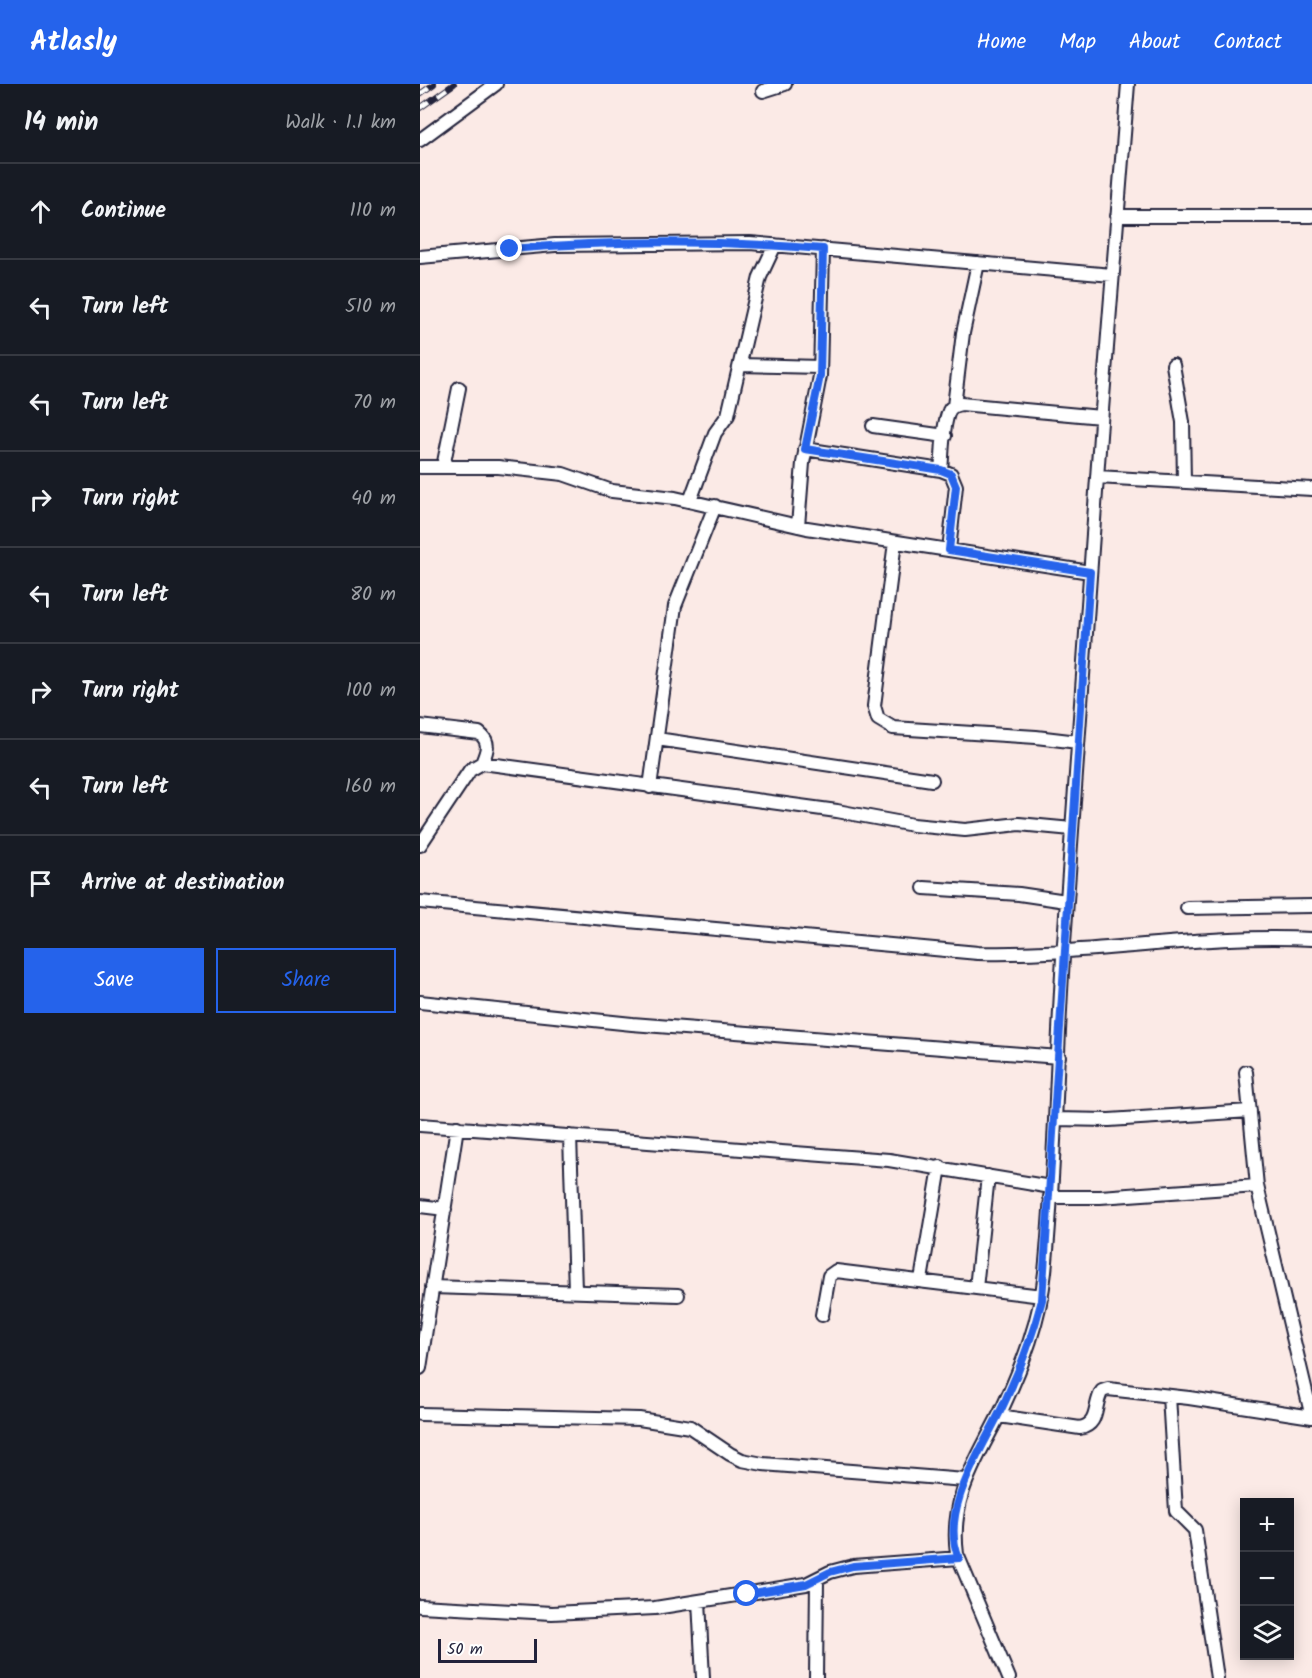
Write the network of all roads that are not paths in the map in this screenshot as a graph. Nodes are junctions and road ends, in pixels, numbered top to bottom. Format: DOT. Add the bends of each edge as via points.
graph roads {
  1 [pos="496,84"];
  2 [pos="785,84"];
  3 [pos="1128,84"];
  4 [pos="763,91"];
  5 [pos="420,140"];
  6 [pos="1117,216"];
  7 [pos="1312,216"];
  8 [pos="775,245"];
  9 [pos="823,249"];
  10 [pos="420,257"];
  11 [pos="978,263"];
  12 [pos="1112,275"];
  13 [pos="740,365"];
  14 [pos="1173,365"];
  15 [pos="820,367"];
  16 [pos="459,388"];
  17 [pos="954,406"];
  18 [pos="1101,417"];
  19 [pos="873,426"];
  20 [pos="945,436"];
  21 [pos="805,449"];
  22 [pos="420,466"];
  23 [pos="443,466"];
  24 [pos="941,470"];
  25 [pos="1097,477"];
  26 [pos="1184,482"];
  27 [pos="1312,489"];
  28 [pos="690,501"];
  29 [pos="715,506"];
  30 [pos="798,526"];
  31 [pos="895,542"];
  32 [pos="949,550"];
  33 [pos="1090,572"];
  34 [pos="420,726"];
  35 [pos="657,739"];
  36 [pos="1078,742"];
  37 [pos="482,763"];
  38 [pos="932,780"];
  39 [pos="650,787"];
  40 [pos="1072,829"];
  41 [pos="420,845"];
  42 [pos="924,888"];
  43 [pos="1066,901"];
  44 [pos="420,902"];
  45 [pos="1312,906"];
  46 [pos="1186,908"];
  47 [pos="1312,939"];
  48 [pos="1063,950"];
  49 [pos="420,1002"];
  50 [pos="1059,1057"];
  51 [pos="1246,1072"];
  52 [pos="1250,1111"];
  53 [pos="1055,1119"];
  54 [pos="420,1125"];
  55 [pos="457,1127"];
  56 [pos="570,1136"];
  57 [pos="940,1167"];
  58 [pos="988,1176"];
  59 [pos="1257,1186"];
  60 [pos="1050,1192"];
  61 [pos="420,1206"];
  62 [pos="445,1209"];
  63 [pos="921,1280"];
  64 [pos="432,1287"];
  65 [pos="976,1288"];
  66 [pos="575,1290"];
  67 [pos="678,1295"];
  68 [pos="1042,1296"];
  69 [pos="822,1315"];
  70 [pos="420,1368"];
  71 [pos="1169,1396"];
  72 [pos="420,1414"];
  73 [pos="999,1416"];
  74 [pos="1312,1417"];
  75 [pos="965,1480"];
  76 [pos="959,1558"];
  77 [pos="817,1580"];
  78 [pos="699,1601"];
  79 [pos="420,1606"];
  80 [pos="703,1678"];
  81 [pos="816,1678"];
  82 [pos="1009,1678"];
  83 [pos="1217,1678"];
  1 -- 5 [label="street"];
  2 -- 4 [label="street"];
  3 -- 6 [label="street"];
  6 -- 7 [label="street"];
  6 -- 12 [label="street"];
  8 -- 9 [label="street"];
  8 -- 10 [label="street" via="555,244"];
  8 -- 13 [label="street" via="760,277"];
  9 -- 11 [label="street"];
  9 -- 15 [label="street"];
  11 -- 12 [label="street"];
  11 -- 17 [label="street"];
  12 -- 18 [label="street"];
  13 -- 15 [label="street"];
  13 -- 28 [label="street" via="728,415 715,433"];
  14 -- 26 [label="street" via="1183,422"];
  15 -- 21 [label="street"];
  16 -- 23 [label="street"];
  17 -- 18 [label="street"];
  17 -- 20 [label="street"];
  18 -- 25 [label="street"];
  19 -- 20 [label="street"];
  20 -- 24 [label="street"];
  21 -- 24 [label="street"];
  21 -- 30 [label="street"];
  22 -- 23 [label="street"];
  23 -- 28 [label="street" via="545,471 612,490"];
  24 -- 32 [label="street" via="951,474 956,486"];
  25 -- 26 [label="street"];
  25 -- 33 [label="street"];
  26 -- 27 [label="street"];
  28 -- 29 [label="street"];
  29 -- 30 [label="street"];
  29 -- 35 [label="street" via="675,606"];
  30 -- 31 [label="street"];
  31 -- 32 [label="street"];
  31 -- 36 [label="street" via="874,706 878,719 893,728"];
  32 -- 33 [label="street"];
  33 -- 36 [label="street"];
  34 -- 37 [label="street" via="479,733 488,746"];
  35 -- 38 [label="street"];
  35 -- 39 [label="street"];
  36 -- 40 [label="street"];
  37 -- 39 [label="street"];
  37 -- 41 [label="street" via="470,770"];
  39 -- 40 [label="street" via="837,811 933,828 965,830 1019,824"];
  40 -- 43 [label="street"];
  42 -- 43 [label="street" via="1026,894"];
  43 -- 48 [label="street"];
  44 -- 48 [label="street" via="978,953"];
  45 -- 46 [label="street"];
  47 -- 48 [label="street" via="1214,939"];
  48 -- 50 [label="street"];
  49 -- 50 [label="street" via="632,1024"];
  50 -- 53 [label="street"];
  51 -- 52 [label="street"];
  52 -- 53 [label="street" via="1109,1120"];
  52 -- 59 [label="street"];
  53 -- 60 [label="street"];
  54 -- 55 [label="street"];
  55 -- 56 [label="street"];
  55 -- 62 [label="street"];
  56 -- 57 [label="street"];
  56 -- 66 [label="street"];
  57 -- 58 [label="street"];
  57 -- 63 [label="street"];
  58 -- 60 [label="street"];
  58 -- 65 [label="street"];
  59 -- 60 [label="street" via="1100,1197"];
  59 -- 74 [label="street"];
  60 -- 68 [label="street"];
  61 -- 62 [label="street"];
  62 -- 64 [label="street"];
  63 -- 65 [label="street"];
  63 -- 69 [label="street" via="836,1271 829,1276"];
  64 -- 66 [label="street"];
  64 -- 70 [label="street"];
  65 -- 68 [label="street"];
  66 -- 67 [label="street"];
  68 -- 73 [label="street" via="1022,1365"];
  71 -- 73 [label="street" via="1102,1390 1093,1422 1080,1428"];
  71 -- 74 [label="street"];
  71 -- 83 [label="street" via="1176,1511 1195,1530"];
  72 -- 75 [label="street" via="639,1419 690,1427 730,1454 753,1462"];
  73 -- 75 [label="street"];
  75 -- 76 [label="street" via="954,1532"];
  76 -- 77 [label="street" via="853,1566"];
  76 -- 82 [label="street"];
  77 -- 78 [label="street"];
  77 -- 81 [label="street"];
  78 -- 79 [label="street" via="655,1608 573,1612"];
  78 -- 80 [label="street"];
}
